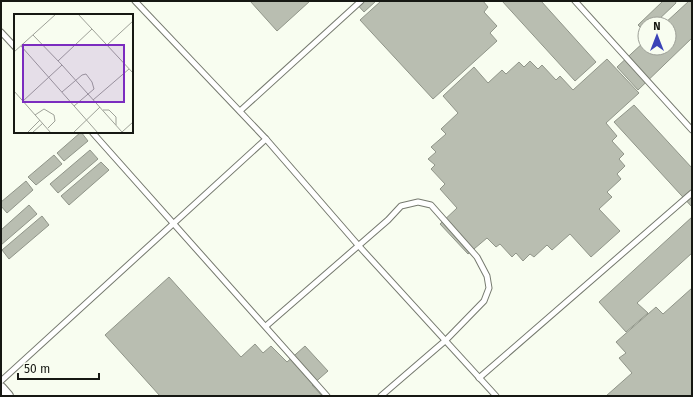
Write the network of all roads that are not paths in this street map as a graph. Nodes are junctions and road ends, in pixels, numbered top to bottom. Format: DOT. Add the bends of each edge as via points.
graph roads {
  1 [pos="135,1"];
  2 [pos="361,1"];
  3 [pos="577,2"];
  4 [pos="1,32"];
  5 [pos="14,46"];
  6 [pos="240,111"];
  7 [pos="692,130"];
  8 [pos="93,133"];
  9 [pos="266,138"];
  10 [pos="692,193"];
  11 [pos="174,223"];
  12 [pos="358,245"];
  13 [pos="266,326"];
  14 [pos="446,340"];
  15 [pos="479,378"];
  16 [pos="1,381"];
  17 [pos="1,388"];
  18 [pos="8,396"];
  19 [pos="327,396"];
  20 [pos="381,396"];
  21 [pos="496,396"];
  1 -- 6 [label="lane"];
  2 -- 6 [label="lane"];
  3 -- 7 [label="lane"];
  4 -- 5 [label="lane"];
  6 -- 9 [label="lane"];
  8 -- 11 [label="lane"];
  9 -- 11 [label="lane"];
  9 -- 12 [label="lane"];
  10 -- 15 [label="lane"];
  11 -- 13 [label="lane"];
  11 -- 16 [label="lane"];
  12 -- 13 [label="lane"];
  12 -- 14 [label="lane"];
  12 -- 14 [label="lane" via="402,206 418,202 431,205 477,257 487,276 489,288 484,301"];
  13 -- 19 [label="lane"];
  14 -- 15 [label="lane"];
  14 -- 20 [label="lane"];
  15 -- 21 [label="lane"];
  17 -- 18 [label="street"];
}
